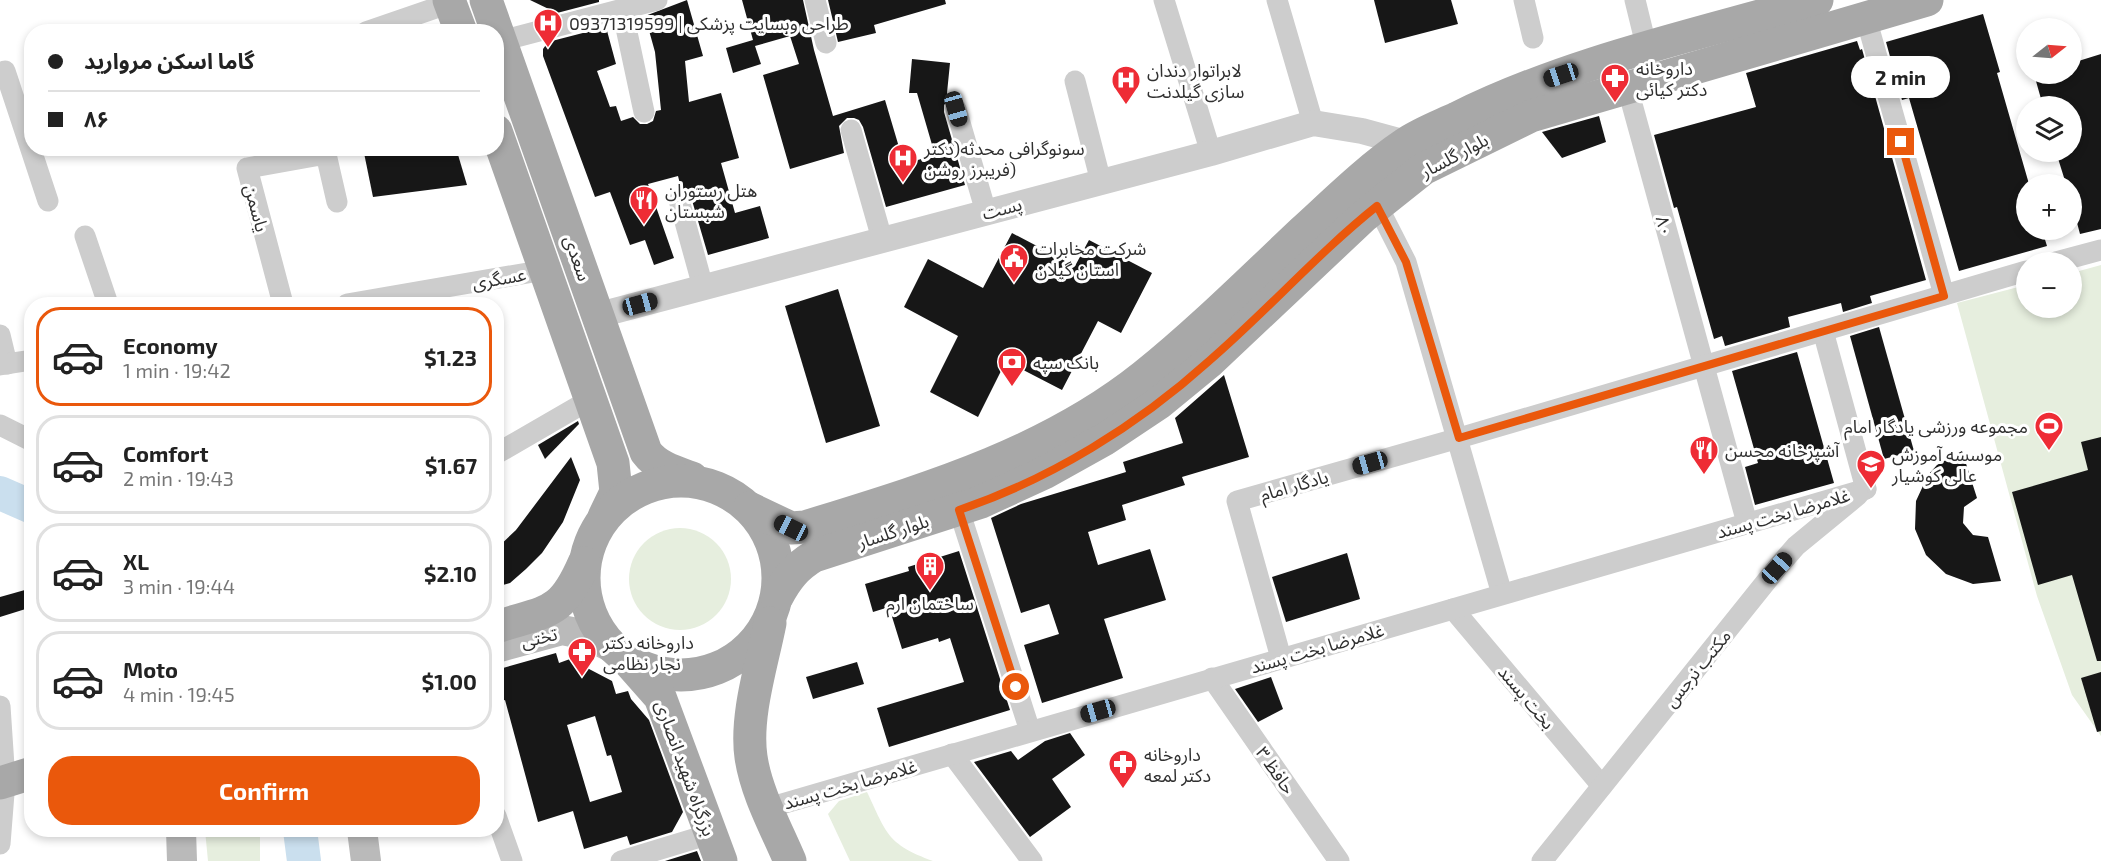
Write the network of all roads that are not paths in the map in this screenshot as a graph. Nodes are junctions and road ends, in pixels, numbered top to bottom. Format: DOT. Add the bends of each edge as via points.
graph roads {
  1 [pos="486,0"];
  2 [pos="657,0"];
  3 [pos="815,0"];
  4 [pos="1164,0"];
  5 [pos="1276,0"];
  6 [pos="1524,0"];
  7 [pos="1635,0"];
  8 [pos="1816,0"];
  9 [pos="1928,0"];
  10 [pos="609,8"];
  11 [pos="453,11"];
  12 [pos="1866,18"];
  13 [pos="399,24"];
  14 [pos="495,24"];
  15 [pos="1533,38"];
  16 [pos="504,40"];
  17 [pos="826,43"];
  18 [pos="504,49"];
  19 [pos="1647,49"];
  20 [pos="5,71"];
  21 [pos="1075,81"];
  22 [pos="1627,86"];
  23 [pos="956,109"];
  24 [pos="644,112"];
  25 [pos="1313,123"];
  26 [pos="24,127"];
  27 [pos="851,130"];
  28 [pos="1406,143"];
  29 [pos="1211,153"];
  30 [pos="504,154"];
  31 [pos="34,156"];
  32 [pos="315,156"];
  33 [pos="326,156"];
  34 [pos="1101,182"];
  35 [pos="679,200"];
  36 [pos="48,201"];
  37 [pos="337,202"];
  38 [pos="1377,206"];
  39 [pos="986,212"];
  40 [pos="85,236"];
  41 [pos="882,239"];
  42 [pos="2101,250"];
  43 [pos="2082,255"];
  44 [pos="545,270"];
  45 [pos="2016,274"];
  46 [pos="703,287"];
  47 [pos="1944,296"];
  48 [pos="106,297"];
  49 [pos="281,297"];
  50 [pos="388,297"];
  51 [pos="599,315"];
  52 [pos="1823,331"];
  53 [pos="0,335"];
  54 [pos="24,361"];
  55 [pos="4,364"];
  56 [pos="1703,366"];
  57 [pos="591,399"];
  58 [pos="0,425"];
  59 [pos="24,437"];
  60 [pos="1459,438"];
  61 [pos="504,449"];
  62 [pos="705,483"];
  63 [pos="1866,489"];
  64 [pos="749,508"];
  65 [pos="959,510"];
  66 [pos="1783,513"];
  67 [pos="1747,523"];
  68 [pos="598,526"];
  69 [pos="1796,546"];
  70 [pos="586,559"];
  71 [pos="1502,594"];
  72 [pos="774,606"];
  73 [pos="1453,609"];
  74 [pos="504,624"];
  75 [pos="504,646"];
  76 [pos="617,651"];
  77 [pos="1281,658"];
  78 [pos="1212,678"];
  79 [pos="0,706"];
  80 [pos="1030,731"];
  81 [pos="952,754"];
  82 [pos="12,779"];
  83 [pos="1602,786"];
  84 [pos="768,808"];
  85 [pos="181,837"];
  86 [pos="363,837"];
  87 [pos="380,837"];
  88 [pos="503,837"];
  89 [pos="0,844"];
  90 [pos="716,847"];
  91 [pos="182,861"];
  92 [pos="366,861"];
  93 [pos="378,861"];
  94 [pos="512,861"];
  95 [pos="621,861"];
  96 [pos="790,861"];
  97 [pos="1032,861"];
  98 [pos="1339,861"];
  99 [pos="1542,861"];
  1 -- 14 [label="main road, سعدی"];
  2 -- 10 [label="street"];
  3 -- 17 [label="street"];
  4 -- 29 [label="street"];
  5 -- 25 [label="street"];
  6 -- 15 [label="street"];
  7 -- 19 [label="street"];
  8 -- 19 [label="main road, بلوار گلسار"];
  9 -- 12 [label="main road, بلوار گلسار"];
  10 -- 16 [label="street"];
  10 -- 24 [label="street"];
  11 -- 13 [label="street"];
  12 -- 22 [label="main road, بلوار گلسار"];
  12 -- 47 [label="street"];
  18 -- 51 [label="main road, سعدی"];
  19 -- 28 [label="main road, بلوار گلسار" via="1536,83"];
  20 -- 26 [label="street"];
  21 -- 34 [label="street"];
  22 -- 38 [label="main road, بلوار گلسار" via="1531,116 1491,135 1423,169"];
  22 -- 56 [label="street, ۸۰"];
  23 -- 39 [label="street"];
  25 -- 28 [label="street, پست"];
  25 -- 29 [label="street, پست"];
  27 -- 41 [label="street"];
  28 -- 64 [label="main road, بلوار گلسار" via="1344,193 1141,378 1030,446 970,474 805,526 791,528"];
  29 -- 34 [label="street, پست"];
  30 -- 44 [label="main road, سعدی"];
  31 -- 36 [label="street"];
  32 -- 49 [label="street, یاسمن" via="247,168"];
  33 -- 37 [label="street, یاسمن"];
  34 -- 39 [label="street, پست"];
  35 -- 46 [label="street"];
  38 -- 60 [label="street" via="1406,262"];
  38 -- 65 [label="main road, بلوار گلسار" via="1209,362 1159,403 1044,474"];
  39 -- 41 [label="street, پست"];
  40 -- 48 [label="street"];
  41 -- 46 [label="street, پست"];
  42 -- 43 [label="street"];
  44 -- 50 [label="street, عسگری"];
  44 -- 57 [label="main road, سعدی"];
  45 -- 47 [label="street, یادگار امام"];
  46 -- 51 [label="street, پست"];
  47 -- 52 [label="street, یادگار امام"];
  51 -- 62 [label="main road, سعدی" via="646,452 664,467"];
  52 -- 56 [label="street, یادگار امام"];
  52 -- 63 [label="street"];
  53 -- 55 [label="street"];
  54 -- 55 [label="street"];
  56 -- 60 [label="street, یادگار امام"];
  56 -- 67 [label="street, ۸۰"];
  57 -- 61 [label="street"];
  57 -- 68 [label="main road, سعدی" via="617,483"];
  58 -- 59 [label="street"];
  60 -- 71 [label="street"];
  60 -- 77 [label="street, یادگار امام" via="1237,501"];
  62 -- 64 [label="main road" via="729,493"];
  62 -- 68 [label="main road" via="674,480 643,488 616,506"];
  63 -- 66 [label="street, غلامرضا بخت پسند"];
  63 -- 69 [label="street, مکتب نرجس"];
  64 -- 72 [label="main road" via="773,546 778,571"];
  65 -- 72 [label="main road, بلوار گلسار" via="814,556 789,576"];
  65 -- 80 [label="street"];
  66 -- 67 [label="street, غلامرضا بخت پسند"];
  66 -- 69 [label="street" via="1797,526"];
  67 -- 71 [label="street, غلامرضا بخت پسند"];
  68 -- 70 [label="main road"];
  69 -- 83 [label="street, مکتب نرجس"];
  70 -- 74 [label="main road, تختی" via="566,599 554,608"];
  70 -- 76 [label="main road" via="584,580 589,607 601,633"];
  71 -- 73 [label="street, غلامرضا بخت پسند"];
  72 -- 76 [label="main road" via="758,638 743,653 706,672 664,674 638,665"];
  72 -- 84 [label="main road" via="750,738 753,769"];
  73 -- 77 [label="street, غلامرضا بخت پسند"];
  73 -- 83 [label="street, بخت پسند"];
  75 -- 76 [label="main road, تختی" via="562,630 587,635"];
  76 -- 90 [label="main road, بزرگراه شهید انصاری" via="660,697"];
  77 -- 78 [label="street, غلامرضا بخت پسند"];
  78 -- 80 [label="street, غلامرضا بخت پسند"];
  78 -- 98 [label="street, حافظ ۳"];
  79 -- 82 [label="street"];
  80 -- 81 [label="street, غلامرضا بخت پسند"];
  81 -- 84 [label="street, غلامرضا بخت پسند"];
  81 -- 97 [label="street"];
  82 -- 89 [label="street"];
  83 -- 99 [label="street, مکتب نرجس"];
  84 -- 96 [label="main road"];
  85 -- 91 [label="main road"];
  86 -- 92 [label="main road"];
  87 -- 93 [label="main road"];
  88 -- 94 [label="street"];
  90 -- 95 [label="street"];
}
